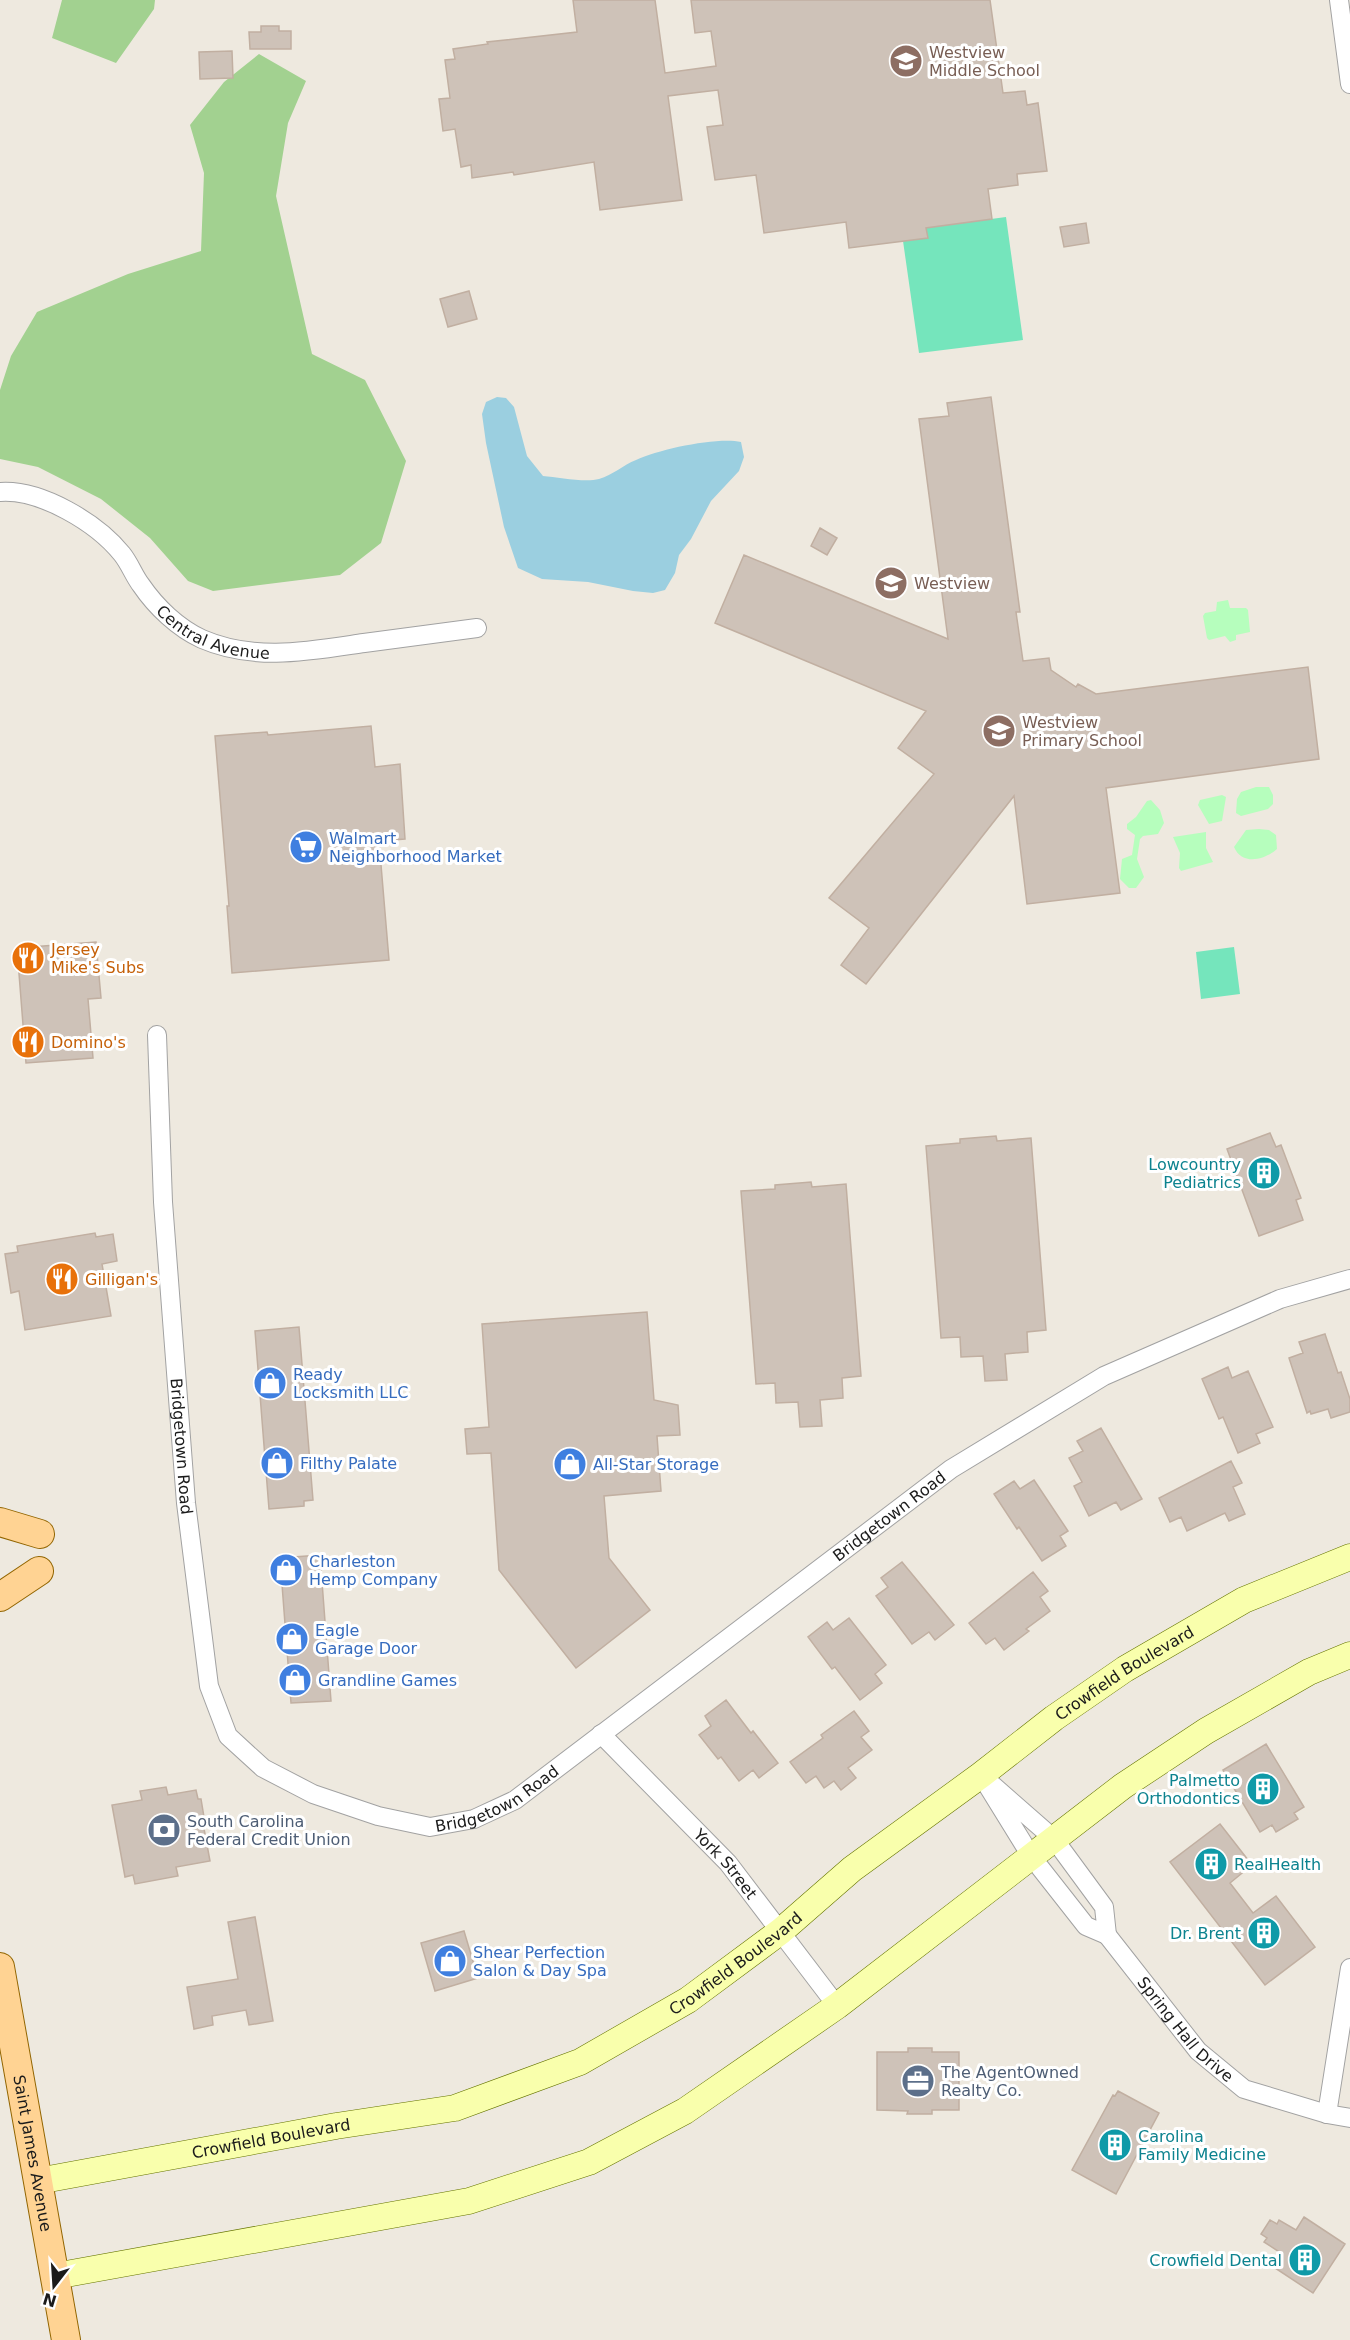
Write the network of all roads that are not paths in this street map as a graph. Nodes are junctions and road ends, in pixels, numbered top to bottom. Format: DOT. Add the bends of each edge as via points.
graph roads {
  1 [pos="1340,0"];
  2 [pos="1350,84"];
  3 [pos="0,492"];
  4 [pos="477,628"];
  5 [pos="157,1035"];
  6 [pos="1350,1279"];
  7 [pos="0,1522"];
  8 [pos="40,1534"];
  9 [pos="1350,1557"];
  10 [pos="39,1571"];
  11 [pos="0,1597"];
  12 [pos="1350,1655"];
  13 [pos="601,1734"];
  14 [pos="981,1775"];
  15 [pos="1054,1839"];
  16 [pos="1031,1856"];
  17 [pos="781,1931"];
  18 [pos="1107,1935"];
  19 [pos="0,1967"];
  20 [pos="1350,1968"];
  21 [pos="837,2006"];
  22 [pos="1327,2114"];
  23 [pos="1350,2118"];
  24 [pos="38,2181"];
  25 [pos="55,2276"];
  26 [pos="66,2340"];
  1 -- 2 [label="street"];
  3 -- 4 [label="street, Central Avenue" via="12,491 53,504 90,523 122,554 169,618 202,639 248,653 298,652"];
  5 -- 13 [label="street, Bridgetown Road" via="162,1202 186,1503 209,1686 228,1736 263,1768 313,1794 378,1816 430,1827 474,1820 515,1800"];
  6 -- 13 [label="street, Bridgetown Road" via="1280,1299 1104,1376 951,1468"];
  7 -- 8 [label="main road"];
  9 -- 14 [label="main road, Crowfield Boulevard" via="1244,1600 1125,1669"];
  10 -- 11 [label="main road"];
  12 -- 15 [label="main road" via="1308,1672 1206,1731 1123,1786"];
  13 -- 17 [label="street, York Street" via="728,1863"];
  14 -- 15 [label="street"];
  14 -- 16 [label="street, Spring Hall Drive"];
  14 -- 17 [label="main road, Crowfield Boulevard" via="852,1869"];
  15 -- 16 [label="main road"];
  15 -- 18 [label="street" via="1104,1907"];
  16 -- 18 [label="street, Spring Hall Drive" via="1086,1926"];
  16 -- 21 [label="main road"];
  17 -- 21 [label="street, York Street"];
  17 -- 24 [label="main road, Crowfield Boulevard" via="688,2000 580,2062 455,2108"];
  18 -- 22 [label="street, Spring Hall Drive" via="1198,2051 1227,2075 1245,2089"];
  19 -- 24 [label="main road, Saint James Avenue"];
  20 -- 22 [label="street"];
  21 -- 25 [label="main road" via="685,2111 589,2162 469,2201"];
  22 -- 23 [label="street, Spring Hall Drive"];
  24 -- 25 [label="main road, Saint James Avenue"];
  25 -- 26 [label="main road, Saint James Avenue"];
}
